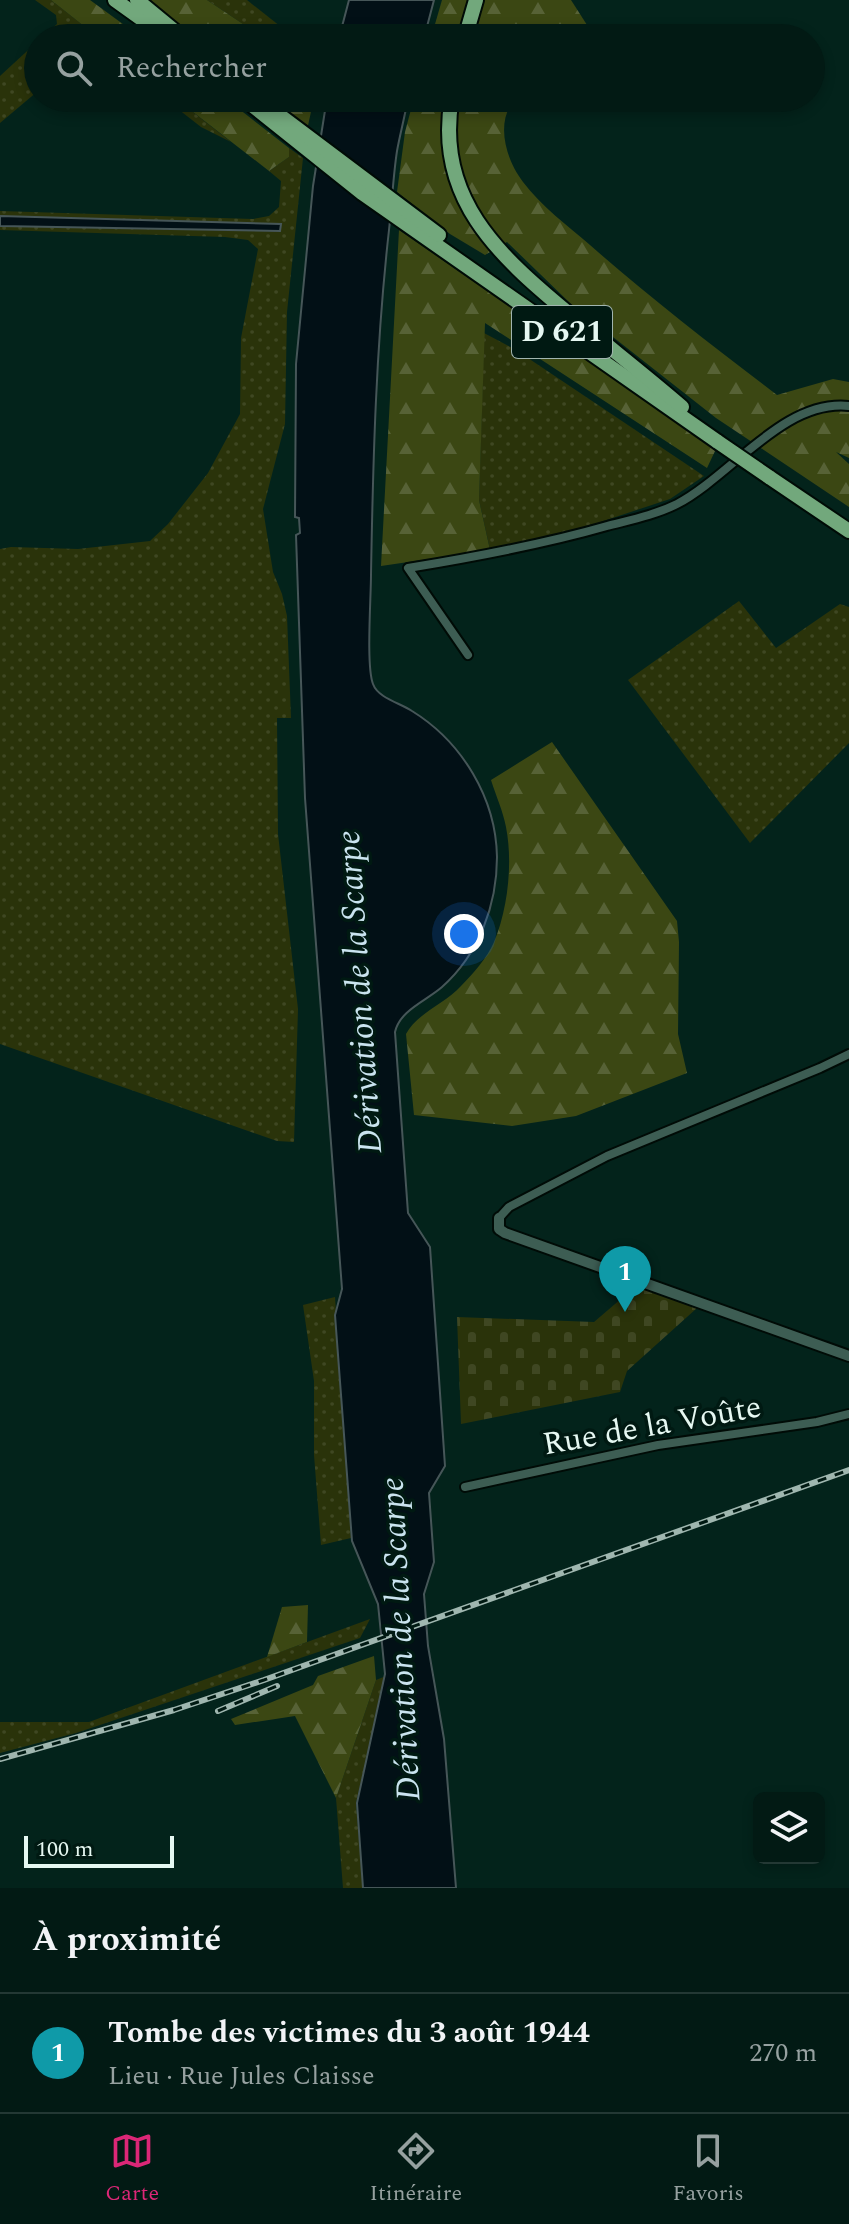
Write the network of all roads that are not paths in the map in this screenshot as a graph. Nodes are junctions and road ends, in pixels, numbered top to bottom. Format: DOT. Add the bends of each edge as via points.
graph roads {
  1 [pos="115,0"];
  2 [pos="126,0"];
  3 [pos="137,0"];
  4 [pos="476,0"];
  5 [pos="150,24"];
  6 [pos="154,24"];
  7 [pos="166,24"];
  8 [pos="469,24"];
  9 [pos="263,112"];
  10 [pos="273,112"];
  11 [pos="450,112"];
  12 [pos="300,138"];
  13 [pos="407,218"];
  14 [pos="849,406"];
  15 [pos="683,408"];
  16 [pos="721,439"];
  17 [pos="772,474"];
  18 [pos="849,521"];
  19 [pos="849,531"];
  20 [pos="468,655"];
  21 [pos="849,1054"];
  22 [pos="499,1218"];
  23 [pos="849,1356"];
  24 [pos="849,1414"];
  25 [pos="465,1487"];
  1 -- 5 [label="highway"];
  2 -- 6 [label="highway"];
  3 -- 7 [label="highway"];
  4 -- 8 [label="highway"];
  9 -- 12 [label="highway, D 621"];
  10 -- 12 [label="highway, D 621"];
  11 -- 15 [label="highway" via="451,161 463,198 483,231 537,287"];
  12 -- 13 [label="highway, D 621"];
  13 -- 15 [label="highway, D 621"];
  13 -- 16 [label="highway, D 621"];
  14 -- 20 [label="street" via="824,406 793,418 697,492 663,510 538,545 408,568"];
  15 -- 16 [label="highway, D 621"];
  16 -- 17 [label="highway, D 621"];
  17 -- 18 [label="highway, D 621"];
  17 -- 19 [label="highway, D 621"];
  21 -- 22 [label="street" via="594,1162 509,1207"];
  22 -- 23 [label="street" via="499,1229 505,1233"];
  24 -- 25 [label="street, Rue de la Voûte" via="658,1445"];
}
